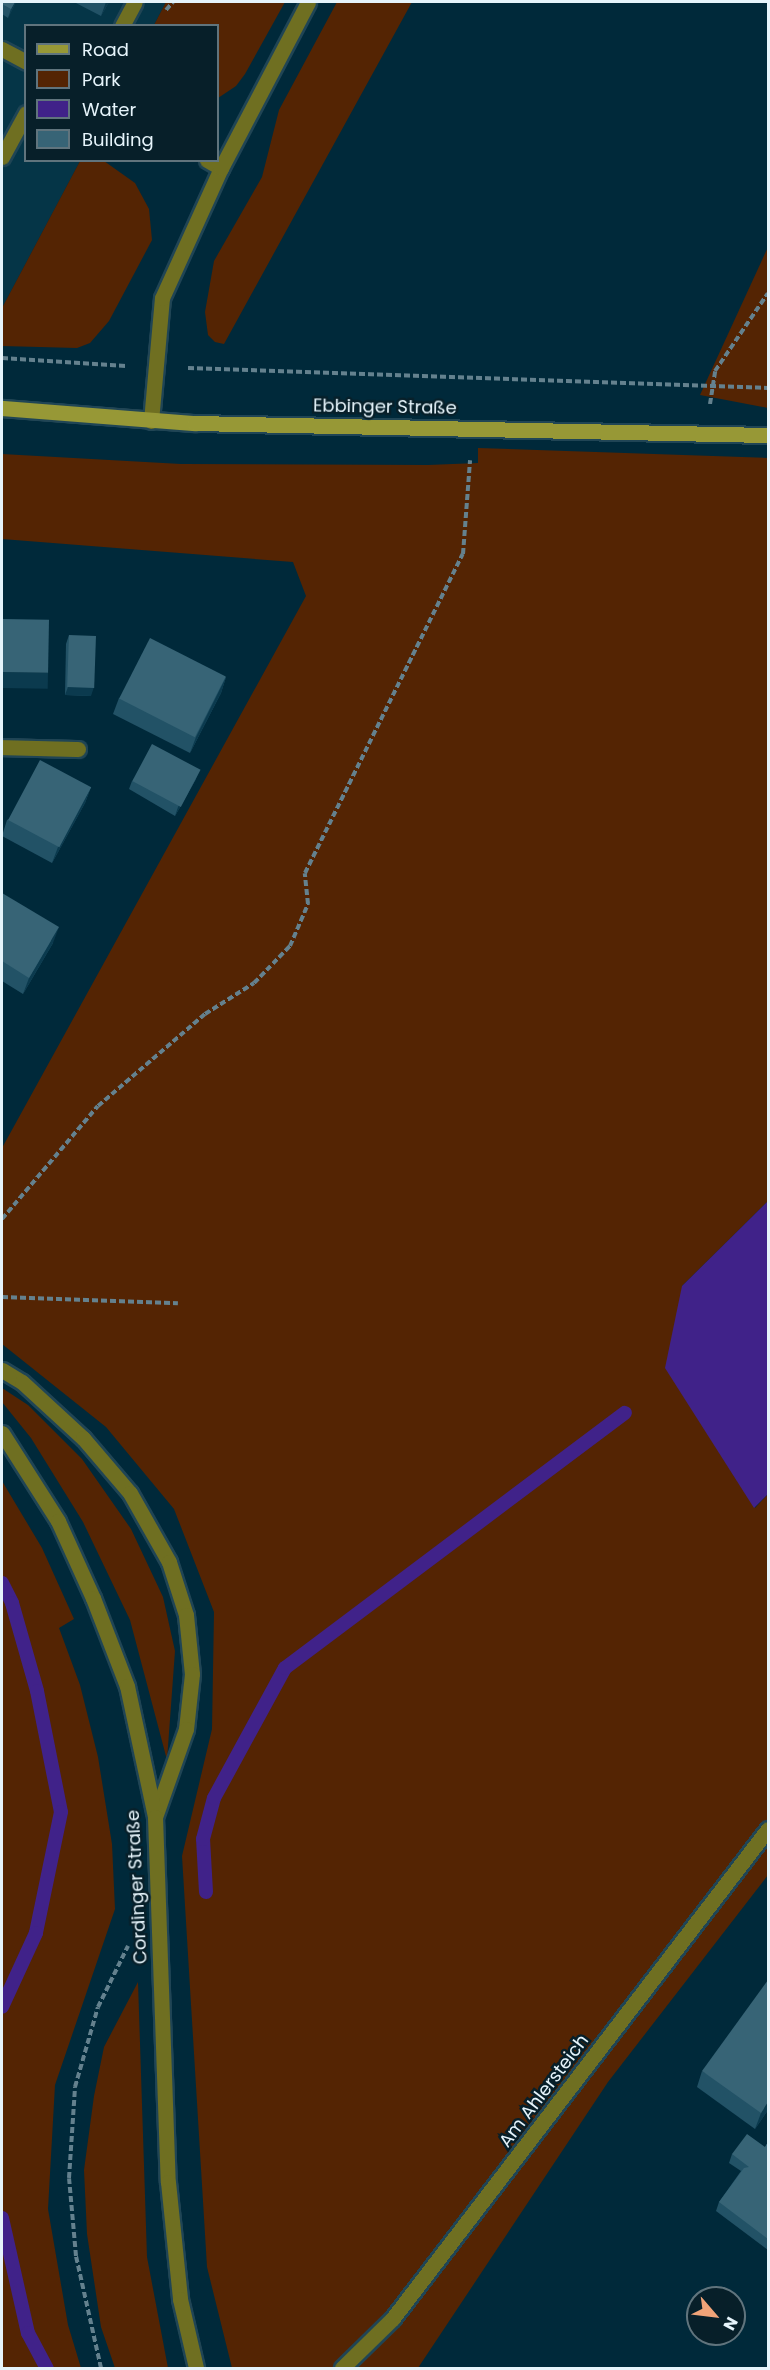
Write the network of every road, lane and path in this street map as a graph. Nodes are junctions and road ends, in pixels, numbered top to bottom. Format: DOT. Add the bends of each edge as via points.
graph roads {
  1 [pos="135,2"];
  2 [pos="308,2"];
  3 [pos="123,24"];
  4 [pos="2,49"];
  5 [pos="24,61"];
  6 [pos="24,117"];
  7 [pos="219,155"];
  8 [pos="2,157"];
  9 [pos="214,164"];
  10 [pos="768,293"];
  11 [pos="2,358"];
  12 [pos="154,367"];
  13 [pos="710,386"];
  14 [pos="768,388"];
  15 [pos="2,408"];
  16 [pos="151,421"];
  17 [pos="473,429"];
  18 [pos="768,435"];
  19 [pos="2,747"];
  20 [pos="78,749"];
  21 [pos="2,1219"];
  22 [pos="2,1297"];
  23 [pos="178,1303"];
  24 [pos="2,1371"];
  25 [pos="2,1433"];
  26 [pos="155,1817"];
  27 [pos="768,1829"];
  28 [pos="160,1905"];
  29 [pos="101,2368"];
  30 [pos="196,2368"];
  31 [pos="342,2368"];
  1 -- 3 [label="street"];
  2 -- 7 [label="street"];
  4 -- 5 [label="street"];
  6 -- 8 [label="street"];
  9 -- 12 [label="street" via="162,298"];
  10 -- 13 [label="path" via="715,371"];
  11 -- 12 [label="path"];
  12 -- 13 [label="path"];
  12 -- 16 [label="street"];
  13 -- 14 [label="path"];
  15 -- 16 [label="main road, Ebbinger Straße"];
  16 -- 17 [label="main road, Ebbinger Straße"];
  17 -- 18 [label="main road, Ebbinger Straße"];
  17 -- 21 [label="path" via="463,554 305,873 308,904 290,946 254,983 205,1014 98,1106"];
  19 -- 20 [label="street"];
  22 -- 23 [label="path"];
  24 -- 26 [label="street" via="22,1382 83,1438 130,1493 169,1562 186,1615 192,1674 186,1729"];
  25 -- 26 [label="street, Cordinger Straße" via="58,1521 93,1598 127,1686"];
  26 -- 28 [label="street, Cordinger Straße"];
  27 -- 31 [label="street, Am Ahlersteich" via="393,2318"];
  28 -- 29 [label="path" via="126,1948 98,2007 75,2087 69,2178 76,2256"];
  28 -- 30 [label="street, Cordinger Straße" via="168,2182 180,2299"];
}
